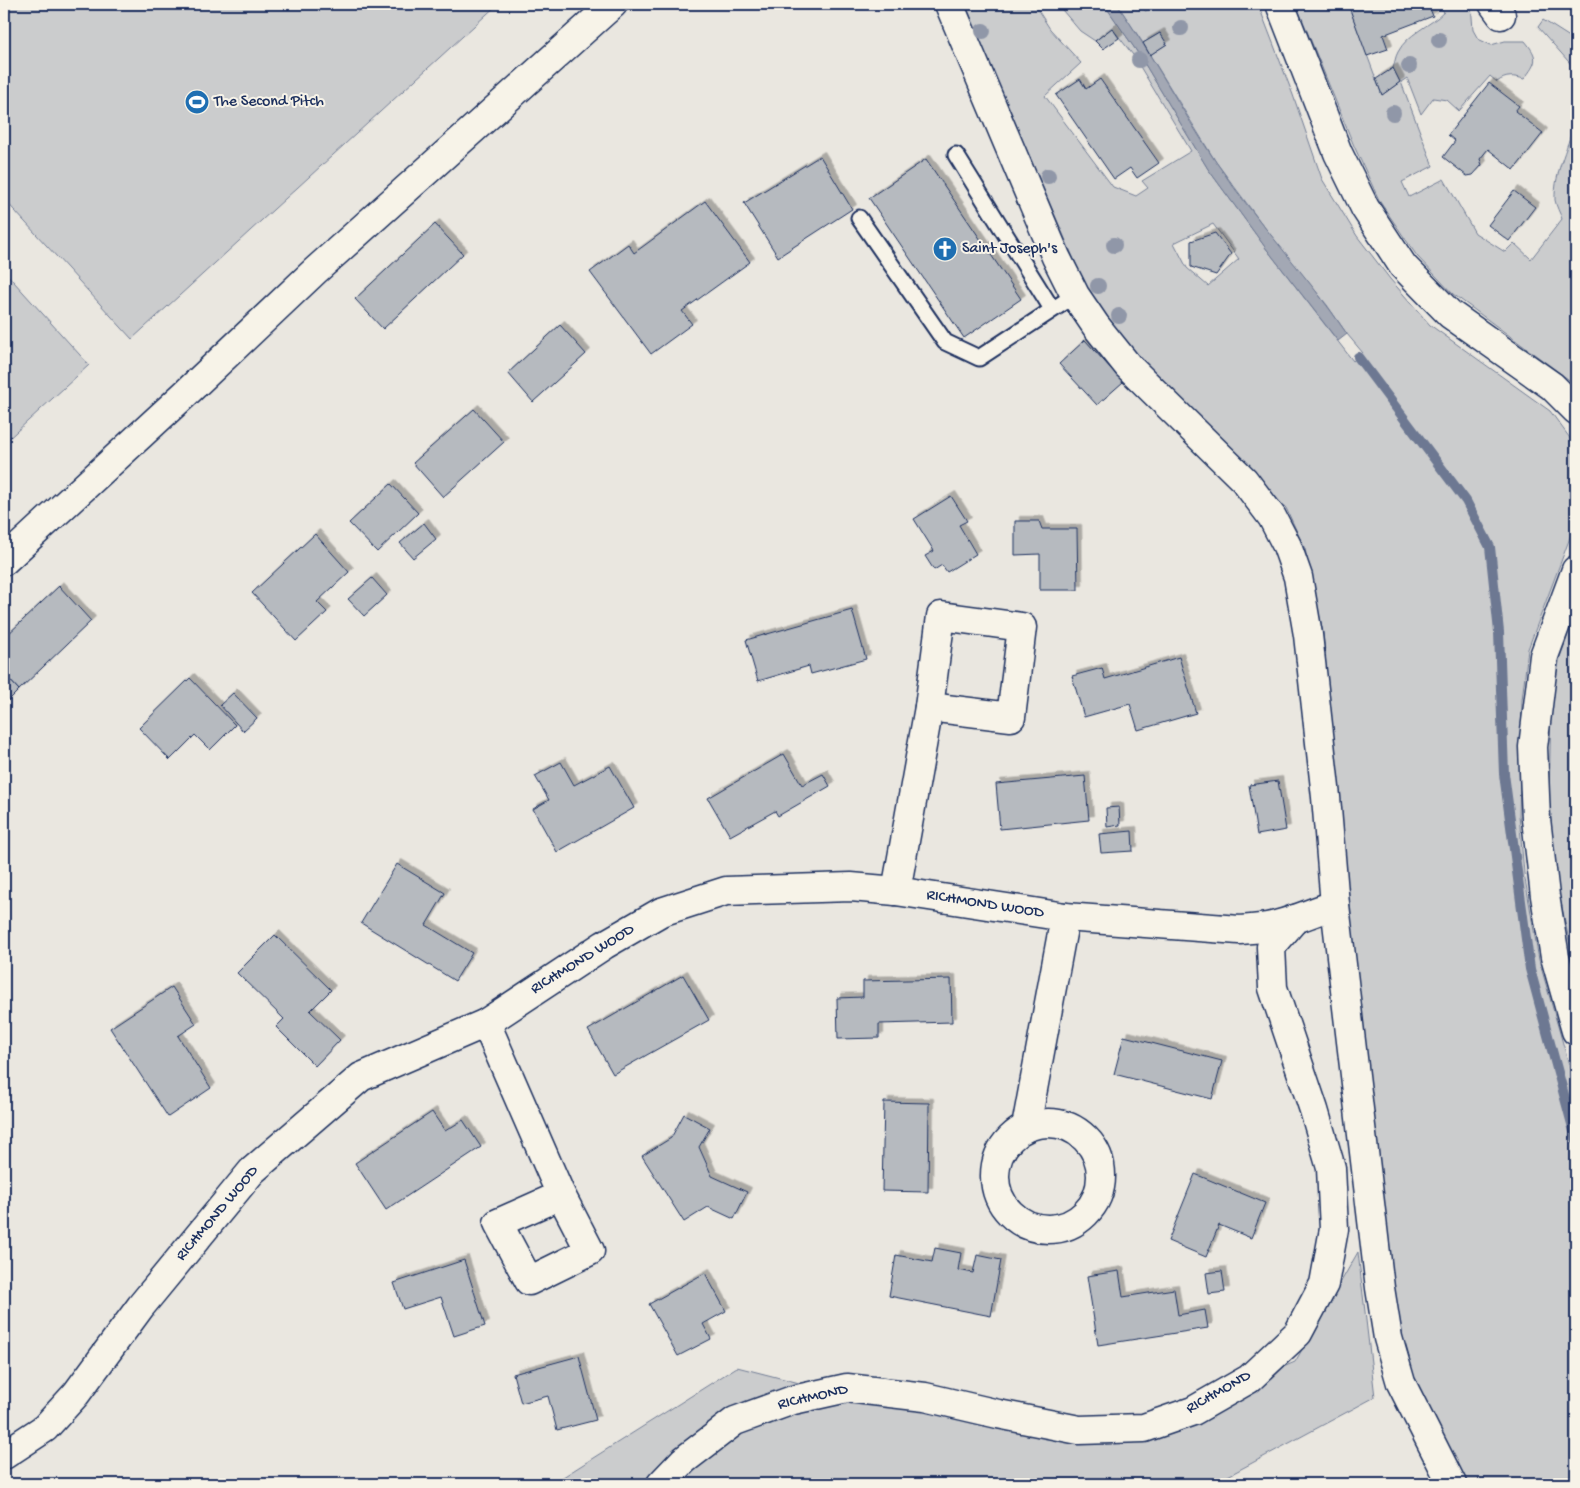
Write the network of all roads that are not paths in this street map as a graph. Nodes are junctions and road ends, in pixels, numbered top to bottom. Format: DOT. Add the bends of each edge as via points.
graph roads {
  1 [pos="613,4"];
  2 [pos="949,4"];
  3 [pos="1280,4"];
  4 [pos="956,155"];
  5 [pos="859,218"];
  6 [pos="1063,302"];
  7 [pos="1576,410"];
  8 [pos="4,561"];
  9 [pos="1576,570"];
  10 [pos="929,707"];
  11 [pos="896,891"];
  12 [pos="1335,906"];
  13 [pos="1065,917"];
  14 [pos="1295,920"];
  15 [pos="486,1023"];
  16 [pos="1576,1031"];
  17 [pos="1026,1127"];
  18 [pos="561,1195"];
  19 [pos="4,1455"];
  20 [pos="660,1484"];
  21 [pos="1452,1484"];
  1 -- 8 [label="street" via="315,271"];
  2 -- 6 [label="street" via="1056,257"];
  3 -- 7 [label="street" via="1338,153 1366,208 1403,266 1450,314 1552,386"];
  4 -- 6 [label="lane"];
  5 -- 6 [label="lane" via="945,342 979,358"];
  6 -- 12 [label="street" via="1096,326 1128,366 1244,480 1272,517 1287,546 1298,577 1308,636"];
  9 -- 16 [label="street" via="1544,656 1533,747 1536,819 1545,896 1555,956"];
  10 -- 10 [label="street" via="1011,717 1022,627 941,616"];
  10 -- 11 [label="street"];
  11 -- 13 [label="street, RICHMOND WOOD"];
  11 -- 15 [label="street, RICHMOND WOOD" via="851,887 726,891 661,912 604,945"];
  12 -- 14 [label="street, RICHMOND WOOD" via="1315,910"];
  12 -- 21 [label="street" via="1388,1338 1402,1383"];
  13 -- 14 [label="street, RICHMOND WOOD" via="1239,930 1266,928"];
  13 -- 17 [label="street"];
  14 -- 20 [label="street, RICHMOND" via="1271,947 1273,988 1331,1168 1334,1229 1324,1284 1298,1333 1249,1379 1193,1412 1144,1428 1079,1430 925,1397 847,1388 793,1400 735,1422 684,1460"];
  15 -- 18 [label="street"];
  15 -- 19 [label="street, RICHMOND WOOD" via="361,1077 252,1171 141,1306 76,1394 45,1428"];
}
